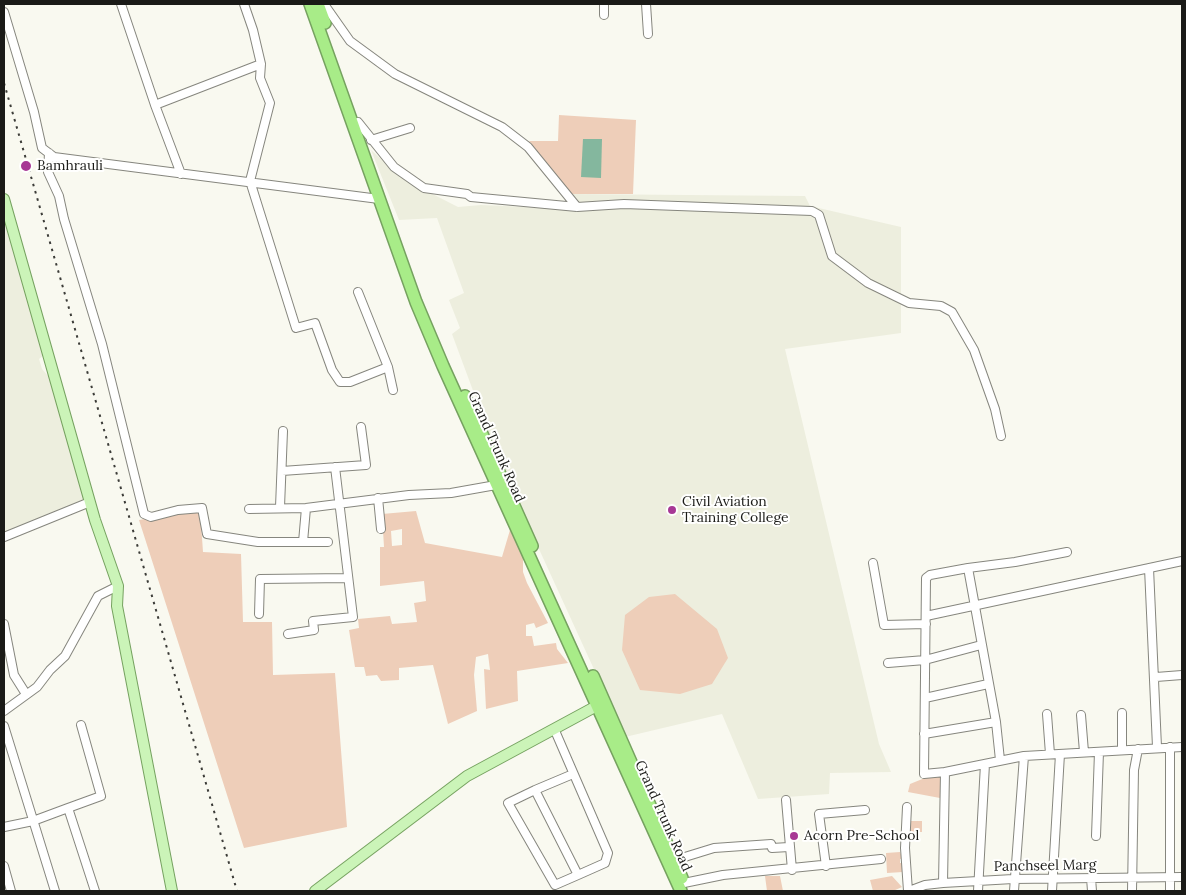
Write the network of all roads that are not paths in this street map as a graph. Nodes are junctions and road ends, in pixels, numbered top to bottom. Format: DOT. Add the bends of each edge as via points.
graph roads {
  1 [pos="121,4"];
  2 [pos="244,4"];
  3 [pos="310,4"];
  4 [pos="318,4"];
  5 [pos="324,4"];
  6 [pos="604,4"];
  7 [pos="646,4"];
  8 [pos="4,12"];
  9 [pos="604,16"];
  10 [pos="648,34"];
  11 [pos="261,64"];
  12 [pos="155,106"];
  13 [pos="358,122"];
  14 [pos="410,128"];
  15 [pos="371,140"];
  16 [pos="49,153"];
  17 [pos="181,174"];
  18 [pos="250,181"];
  19 [pos="4,199"];
  20 [pos="378,199"];
  21 [pos="576,207"];
  22 [pos="358,292"];
  23 [pos="388,366"];
  24 [pos="393,390"];
  25 [pos="361,427"];
  26 [pos="283,431"];
  27 [pos="1001,436"];
  28 [pos="335,467"];
  29 [pos="282,471"];
  30 [pos="496,485"];
  31 [pos="378,498"];
  32 [pos="90,502"];
  33 [pos="340,503"];
  34 [pos="280,507"];
  35 [pos="306,508"];
  36 [pos="249,509"];
  37 [pos="381,529"];
  38 [pos="4,537"];
  39 [pos="303,542"];
  40 [pos="328,542"];
  41 [pos="1067,552"];
  42 [pos="1182,561"];
  43 [pos="874,563"];
  44 [pos="968,568"];
  45 [pos="1149,568"];
  46 [pos="348,578"];
  47 [pos="118,586"];
  48 [pos="974,606"];
  49 [pos="260,614"];
  50 [pos="926,620"];
  51 [pos="4,624"];
  52 [pos="288,634"];
  53 [pos="981,645"];
  54 [pos="925,660"];
  55 [pos="888,663"];
  56 [pos="1182,675"];
  57 [pos="1156,677"];
  58 [pos="988,684"];
  59 [pos="26,694"];
  60 [pos="925,698"];
  61 [pos="601,703"];
  62 [pos="4,711"];
  63 [pos="1122,712"];
  64 [pos="1048,714"];
  65 [pos="1081,715"];
  66 [pos="996,722"];
  67 [pos="81,725"];
  68 [pos="4,726"];
  69 [pos="554,729"];
  70 [pos="924,734"];
  71 [pos="1157,747"];
  72 [pos="1170,747"];
  73 [pos="1182,747"];
  74 [pos="1122,749"];
  75 [pos="1138,749"];
  76 [pos="1084,752"];
  77 [pos="1098,752"];
  78 [pos="1050,754"];
  79 [pos="1060,754"];
  80 [pos="1024,756"];
  81 [pos="1000,760"];
  82 [pos="985,764"];
  83 [pos="945,772"];
  84 [pos="573,774"];
  85 [pos="535,790"];
  86 [pos="786,800"];
  87 [pos="907,807"];
  88 [pos="68,808"];
  89 [pos="865,810"];
  90 [pos="33,821"];
  91 [pos="4,827"];
  92 [pos="1096,836"];
  93 [pos="789,847"];
  94 [pos="881,859"];
  95 [pos="675,860"];
  96 [pos="4,866"];
  97 [pos="826,866"];
  98 [pos="792,870"];
  99 [pos="578,875"];
  100 [pos="1132,877"];
  101 [pos="1169,877"];
  102 [pos="1182,877"];
  103 [pos="1053,878"];
  104 [pos="1091,878"];
  105 [pos="1014,879"];
  106 [pos="979,881"];
  107 [pos="943,883"];
  108 [pos="926,888"];
  109 [pos="685,889"];
  110 [pos="11,891"];
  111 [pos="55,891"];
  112 [pos="95,891"];
  113 [pos="172,891"];
  114 [pos="315,891"];
  115 [pos="909,891"];
  116 [pos="978,891"];
  117 [pos="1014,891"];
  118 [pos="1052,891"];
  119 [pos="1092,891"];
  120 [pos="1132,891"];
  121 [pos="1170,891"];
  1 -- 12 [label="street"];
  2 -- 11 [label="street" via="254,30"];
  3 -- 20 [label="highway, Grand Trunk Road"];
  4 -- 13 [label="highway, Grand Trunk Road"];
  5 -- 21 [label="street" via="350,41 395,74 502,127 528,147"];
  6 -- 9 [label="street"];
  7 -- 10 [label="street"];
  8 -- 16 [label="street" via="42,148"];
  11 -- 12 [label="street"];
  11 -- 18 [label="street" via="260,78 270,103"];
  12 -- 17 [label="street"];
  13 -- 15 [label="street"];
  13 -- 61 [label="highway, Grand Trunk Road" via="445,350"];
  14 -- 15 [label="street"];
  15 -- 21 [label="street" via="394,167 424,188 471,197"];
  16 -- 17 [label="street" via="54,157 90,163"];
  16 -- 39 [label="street" via="48,172 59,196 102,344 144,514 151,517 202,508 207,534 258,542"];
  17 -- 18 [label="street"];
  18 -- 20 [label="street"];
  18 -- 23 [label="street" via="296,328 315,323 332,370 340,382 350,382"];
  19 -- 32 [label="main road"];
  20 -- 30 [label="highway, Grand Trunk Road" via="416,302"];
  21 -- 27 [label="street" via="624,204 812,211 818,215 832,256 868,283 910,304 940,306 952,312 974,350"];
  22 -- 23 [label="street"];
  23 -- 24 [label="street"];
  25 -- 28 [label="street" via="366,465"];
  26 -- 29 [label="street"];
  28 -- 29 [label="street"];
  28 -- 33 [label="street"];
  29 -- 34 [label="street"];
  30 -- 31 [label="street" via="451,493"];
  30 -- 61 [label="highway, Grand Trunk Road"];
  31 -- 33 [label="street"];
  31 -- 37 [label="street"];
  32 -- 38 [label="street"];
  32 -- 47 [label="main road"];
  33 -- 35 [label="street"];
  33 -- 46 [label="street"];
  34 -- 35 [label="street"];
  34 -- 36 [label="street"];
  35 -- 39 [label="street"];
  39 -- 40 [label="street"];
  41 -- 44 [label="street"];
  42 -- 45 [label="street"];
  43 -- 50 [label="street" via="884,625"];
  44 -- 48 [label="street"];
  44 -- 50 [label="street" via="926,578"];
  45 -- 48 [label="street"];
  45 -- 57 [label="street"];
  46 -- 49 [label="street" via="260,579"];
  46 -- 52 [label="street" via="353,617 313,622 314,630"];
  47 -- 59 [label="street" via="98,596 65,656 37,687"];
  47 -- 113 [label="main road" via="117,606"];
  48 -- 50 [label="street"];
  48 -- 53 [label="street"];
  50 -- 54 [label="street"];
  51 -- 59 [label="street" via="14,675"];
  53 -- 54 [label="street"];
  53 -- 58 [label="street"];
  54 -- 55 [label="street"];
  54 -- 60 [label="street"];
  56 -- 57 [label="street"];
  57 -- 71 [label="street"];
  58 -- 60 [label="street"];
  58 -- 66 [label="street"];
  59 -- 62 [label="street"];
  60 -- 70 [label="street"];
  61 -- 69 [label="main road"];
  61 -- 95 [label="highway, Grand Trunk Road"];
  61 -- 109 [label="highway, Grand Trunk Road" via="642,807"];
  63 -- 74 [label="street"];
  64 -- 78 [label="street"];
  65 -- 76 [label="street"];
  66 -- 70 [label="street"];
  66 -- 81 [label="street"];
  67 -- 88 [label="street" via="101,796"];
  68 -- 90 [label="street"];
  69 -- 84 [label="street"];
  69 -- 114 [label="main road" via="467,776"];
  70 -- 83 [label="street" via="924,774"];
  71 -- 72 [label="street"];
  71 -- 75 [label="street"];
  72 -- 73 [label="street"];
  72 -- 101 [label="street"];
  74 -- 75 [label="street"];
  74 -- 77 [label="street"];
  75 -- 100 [label="street" via="1134,770"];
  76 -- 77 [label="street"];
  76 -- 79 [label="street"];
  77 -- 92 [label="street"];
  78 -- 79 [label="street"];
  78 -- 80 [label="street"];
  79 -- 103 [label="street"];
  80 -- 81 [label="street"];
  80 -- 105 [label="street"];
  81 -- 82 [label="street"];
  82 -- 83 [label="street"];
  82 -- 106 [label="street"];
  83 -- 107 [label="street"];
  84 -- 85 [label="street"];
  84 -- 99 [label="street" via="608,853 605,863"];
  85 -- 99 [label="street"];
  85 -- 99 [label="street" via="508,803 555,885"];
  86 -- 93 [label="street"];
  87 -- 115 [label="street" via="905,848"];
  88 -- 90 [label="street"];
  88 -- 112 [label="street"];
  89 -- 97 [label="street" via="820,814"];
  90 -- 91 [label="street"];
  90 -- 111 [label="street"];
  93 -- 95 [label="street" via="772,848 771,844 714,848"];
  93 -- 98 [label="street"];
  94 -- 97 [label="street"];
  95 -- 109 [label="highway, Grand Trunk Road"];
  96 -- 110 [label="street"];
  97 -- 98 [label="street"];
  98 -- 109 [label="street" via="723,875"];
  100 -- 101 [label="street, Panchseel Marg"];
  100 -- 104 [label="street, Panchseel Marg"];
  100 -- 120 [label="street"];
  101 -- 102 [label="street, Panchseel Marg"];
  101 -- 121 [label="street"];
  103 -- 104 [label="street, Panchseel Marg"];
  103 -- 105 [label="street, Panchseel Marg"];
  103 -- 118 [label="street"];
  104 -- 119 [label="street"];
  105 -- 106 [label="street, Panchseel Marg"];
  105 -- 117 [label="street"];
  106 -- 107 [label="street, Panchseel Marg"];
  106 -- 116 [label="street"];
  107 -- 108 [label="street, Panchseel Marg"];
  108 -- 115 [label="street, Panchseel Marg"];
}
